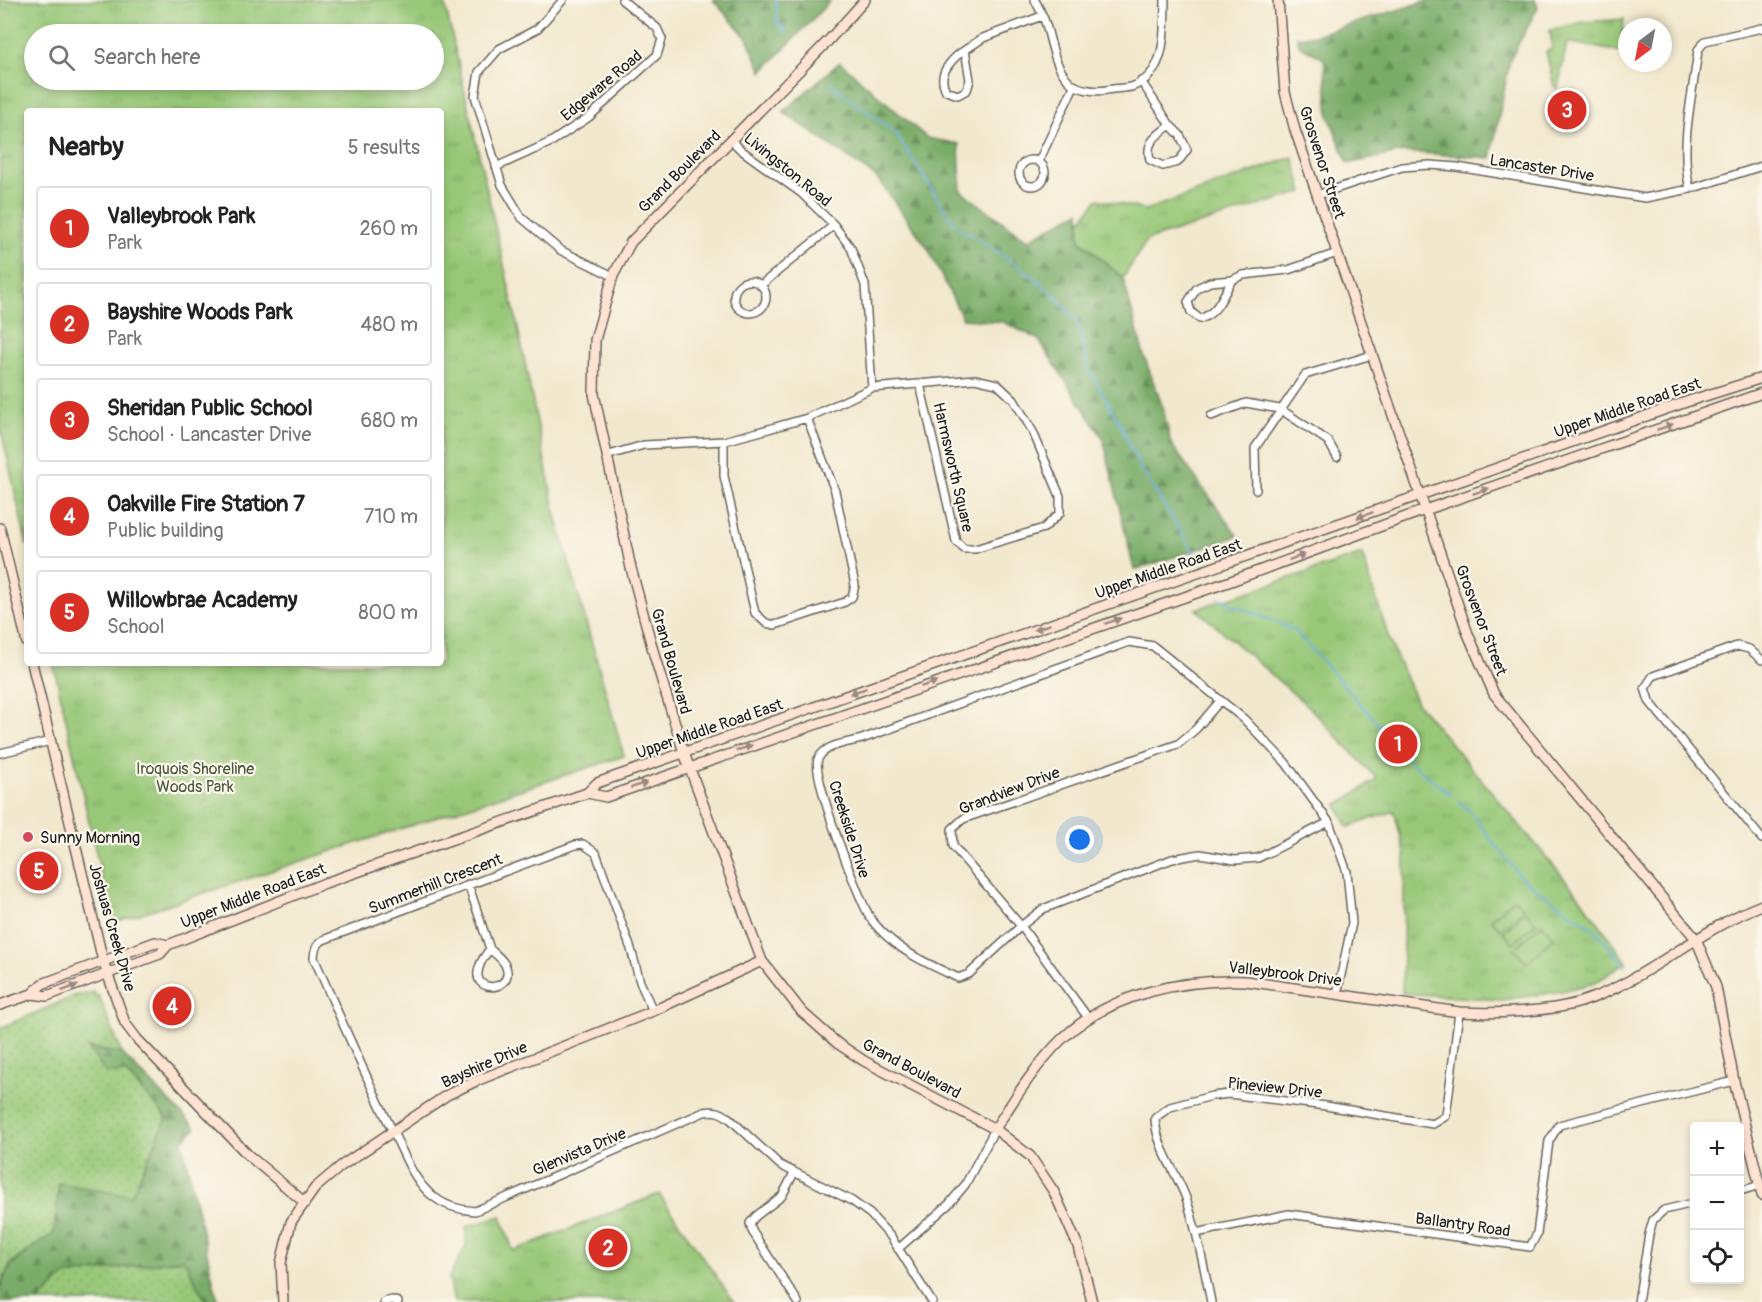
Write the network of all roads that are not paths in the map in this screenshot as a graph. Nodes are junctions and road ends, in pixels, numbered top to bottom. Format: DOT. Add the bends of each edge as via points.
graph roads {
  1 [pos="563,0"];
  2 [pos="622,0"];
  3 [pos="865,0"];
  4 [pos="1035,0"];
  5 [pos="1165,0"];
  6 [pos="1278,0"];
  7 [pos="1042,16"];
  8 [pos="1762,28"];
  9 [pos="965,50"];
  10 [pos="1141,81"];
  11 [pos="1074,86"];
  12 [pos="1170,125"];
  13 [pos="731,140"];
  14 [pos="1039,161"];
  15 [pos="1762,166"];
  16 [pos="496,167"];
  17 [pos="1690,189"];
  18 [pos="1317,195"];
  19 [pos="834,225"];
  20 [pos="1337,254"];
  21 [pos="613,276"];
  22 [pos="1232,280"];
  23 [pos="761,285"];
  24 [pos="1372,355"];
  25 [pos="1762,378"];
  26 [pos="920,384"];
  27 [pos="872,388"];
  28 [pos="1762,393"];
  29 [pos="1280,409"];
  30 [pos="1211,416"];
  31 [pos="807,418"];
  32 [pos="724,441"];
  33 [pos="609,455"];
  34 [pos="1337,457"];
  35 [pos="1256,490"];
  36 [pos="1421,496"];
  37 [pos="1425,510"];
  38 [pos="0,528"];
  39 [pos="24,630"];
  40 [pos="1762,660"];
  41 [pos="33,666"];
  42 [pos="1220,701"];
  43 [pos="51,741"];
  44 [pos="0,753"];
  45 [pos="684,753"];
  46 [pos="689,767"];
  47 [pos="587,793"];
  48 [pos="1329,822"];
  49 [pos="1762,839"];
  50 [pos="468,884"];
  51 [pos="1762,905"];
  52 [pos="1021,926"];
  53 [pos="1696,939"];
  54 [pos="168,945"];
  55 [pos="490,949"];
  56 [pos="103,961"];
  57 [pos="762,962"];
  58 [pos="107,974"];
  59 [pos="32,993"];
  60 [pos="1337,994"];
  61 [pos="0,1005"];
  62 [pos="652,1011"];
  63 [pos="1459,1012"];
  64 [pos="1089,1019"];
  65 [pos="1734,1081"];
  66 [pos="995,1129"];
  67 [pos="392,1131"];
  68 [pos="794,1173"];
  69 [pos="1761,1190"];
  70 [pos="1744,1191"];
  71 [pos="304,1202"];
  72 [pos="1690,1204"];
  73 [pos="1197,1233"];
  74 [pos="898,1249"];
  75 [pos="283,1302"];
  76 [pos="384,1302"];
  77 [pos="398,1302"];
  78 [pos="798,1302"];
  79 [pos="932,1302"];
  80 [pos="1092,1302"];
  81 [pos="1211,1302"];
  82 [pos="1638,1302"];
  1 -- 16 [label="street" via="537,29 500,49 479,72 474,96"];
  2 -- 16 [label="street, Edgeware Road" via="657,28 662,39 657,55 589,117 551,142"];
  3 -- 13 [label="street, Grand Boulevard"];
  4 -- 7 [label="street"];
  5 -- 10 [label="street" via="1159,59 1151,74"];
  6 -- 18 [label="street, Grosvenor Street" via="1286,92"];
  7 -- 9 [label="street" via="983,38"];
  7 -- 11 [label="street" via="1052,51 1066,79"];
  8 -- 17 [label="street" via="1706,41 1698,50 1686,146"];
  9 -- 9 [label="street" via="957,54 942,80 946,91 958,95 967,90 970,80"];
  10 -- 11 [label="street" via="1134,86 1098,91"];
  10 -- 12 [label="street"];
  11 -- 14 [label="street"];
  12 -- 12 [label="street" via="1180,135 1186,150 1178,162 1163,166 1150,160 1148,151 1151,141"];
  13 -- 19 [label="street, Livingston Road" via="801,193"];
  13 -- 21 [label="street, Grand Boulevard" via="631,242"];
  15 -- 17 [label="street, Lancaster Drive"];
  16 -- 21 [label="street" via="522,218 560,250"];
  17 -- 18 [label="street, Lancaster Drive" via="1645,198 1430,165 1402,167"];
  18 -- 20 [label="street, Grosvenor Street"];
  19 -- 23 [label="street"];
  19 -- 27 [label="street, Livingston Road" via="850,248 865,285"];
  20 -- 22 [label="street" via="1288,270"];
  20 -- 24 [label="street, Grosvenor Street"];
  21 -- 33 [label="street, Grand Boulevard" via="595,340 594,394"];
  22 -- 22 [label="street" via="1197,288 1188,302 1191,312 1200,319 1208,316"];
  23 -- 23 [label="street" via="751,281 741,284 734,298 738,308 752,312 761,308 766,294"];
  24 -- 29 [label="street" via="1305,375"];
  24 -- 36 [label="street, Grosvenor Street"];
  25 -- 36 [label="street, Upper Middle Road East" via="1689,400"];
  26 -- 26 [label="street, Harmsworth Square" via="956,541 964,549 1044,528 1060,513 1060,496 1033,432 1014,400 997,384 975,379"];
  26 -- 27 [label="street, Harmsworth Square"];
  27 -- 31 [label="street, Harmsworth Square"];
  37 -- 28 [label="street, Upper Middle Road East, one-way"];
  29 -- 30 [label="street" via="1246,403"];
  29 -- 34 [label="street" via="1328,441"];
  29 -- 35 [label="street" via="1255,448"];
  31 -- 32 [label="street, Harmsworth Square"];
  31 -- 32 [label="street" via="835,490 855,585 852,597 845,602 775,625 755,613 724,476"];
  32 -- 33 [label="street, Harmsworth Square" via="644,445"];
  33 -- 45 [label="street, Grand Boulevard" via="631,568"];
  36 -- 37 [label="street, Grosvenor Street"];
  36 -- 45 [label="street, Upper Middle Road East, one-way"];
  46 -- 37 [label="street, Upper Middle Road East, one-way" via="1231,581"];
  37 -- 53 [label="street, Grosvenor Street" via="1468,634 1494,694"];
  38 -- 39 [label="street"];
  40 -- 49 [label="street" via="1749,649 1737,646 1653,676 1645,688 1650,701"];
  41 -- 43 [label="street, Joshuas Creek Drive"];
  42 -- 48 [label="street, Creekside Drive" via="1244,719 1286,763"];
  42 -- 52 [label="street, Grandview Drive" via="1178,744 963,819 952,829 953,846"];
  42 -- 52 [label="street, Creekside Drive" via="1153,646 1129,642 825,750 817,760 817,770 826,803 855,887 871,918 890,940 958,978 969,974"];
  43 -- 44 [label="street"];
  43 -- 56 [label="street, Joshuas Creek Drive"];
  45 -- 46 [label="street, Grand Boulevard"];
  45 -- 47 [label="street, Upper Middle Road East" via="597,783"];
  47 -- 46 [label="street, Upper Middle Road East, one-way" via="606,797"];
  46 -- 57 [label="street, Grand Boulevard"];
  47 -- 54 [label="street, Upper Middle Road East" via="325,883"];
  48 -- 52 [label="street, Creekside Drive" via="1258,858 1235,860 1200,854 1172,859 1043,909"];
  48 -- 60 [label="street, Creekside Drive" via="1347,872 1352,923"];
  50 -- 55 [label="street"];
  50 -- 62 [label="street, Summerhill Crescent" via="575,845 591,848"];
  50 -- 67 [label="street, Summerhill Crescent" via="323,940 314,952"];
  51 -- 53 [label="street, Valleybrook Drive"];
  52 -- 64 [label="street, Grandview Drive"];
  53 -- 63 [label="street, Valleybrook Drive" via="1628,981 1581,1002 1487,1014"];
  53 -- 65 [label="street, Grosvenor Street" via="1716,987"];
  54 -- 56 [label="street, Upper Middle Road East" via="155,942"];
  54 -- 58 [label="street, Upper Middle Road East" via="160,954"];
  55 -- 55 [label="street" via="477,974 482,983 491,987 504,981 506,967"];
  56 -- 58 [label="street, Joshuas Creek Drive"];
  56 -- 59 [label="street, Upper Middle Road East" via="42,984"];
  57 -- 62 [label="street, Bayshire Drive"];
  57 -- 66 [label="street, Grand Boulevard" via="802,1012 837,1043"];
  59 -- 58 [label="street, Upper Middle Road East, one-way" via="47,996"];
  58 -- 71 [label="street, Joshuas Creek Drive" via="126,1023 137,1039 248,1155"];
  59 -- 61 [label="street, Upper Middle Road East"];
  60 -- 63 [label="street, Valleybrook Drive"];
  60 -- 64 [label="street, Valleybrook Drive" via="1246,981 1184,983 1142,994"];
  62 -- 67 [label="street, Bayshire Drive" via="476,1080"];
  63 -- 73 [label="street, Pineview Drive" via="1446,1116 1433,1124 1228,1094 1170,1107 1155,1118 1155,1132"];
  64 -- 66 [label="street, Valleybrook Drive" via="1063,1038 1039,1065"];
  65 -- 69 [label="street, Grosvenor Street"];
  65 -- 73 [label="street, Ballantry Road" via="1559,1125 1549,1141 1537,1234 1530,1247 1289,1214"];
  66 -- 74 [label="street, Valleybrook Drive" via="965,1185"];
  66 -- 80 [label="street, Grand Boulevard" via="1030,1156 1054,1192 1078,1246"];
  67 -- 68 [label="street, Glenvista Drive" via="413,1173 428,1192 456,1209 475,1211 704,1112 713,1111 729,1118"];
  67 -- 71 [label="street, Bayshire Drive" via="341,1166"];
  68 -- 74 [label="street, Glenvista Drive" via="870,1214"];
  68 -- 78 [label="street" via="782,1196 750,1223"];
  69 -- 70 [label="street"];
  71 -- 75 [label="street, Bayshire Drive" via="291,1222 285,1242 281,1263"];
  72 -- 82 [label="street" via="1664,1210 1653,1220"];
  73 -- 81 [label="street, Pineview Drive"];
  74 -- 79 [label="street, Glenvista Drive"];
  76 -- 77 [label="street"];
}
